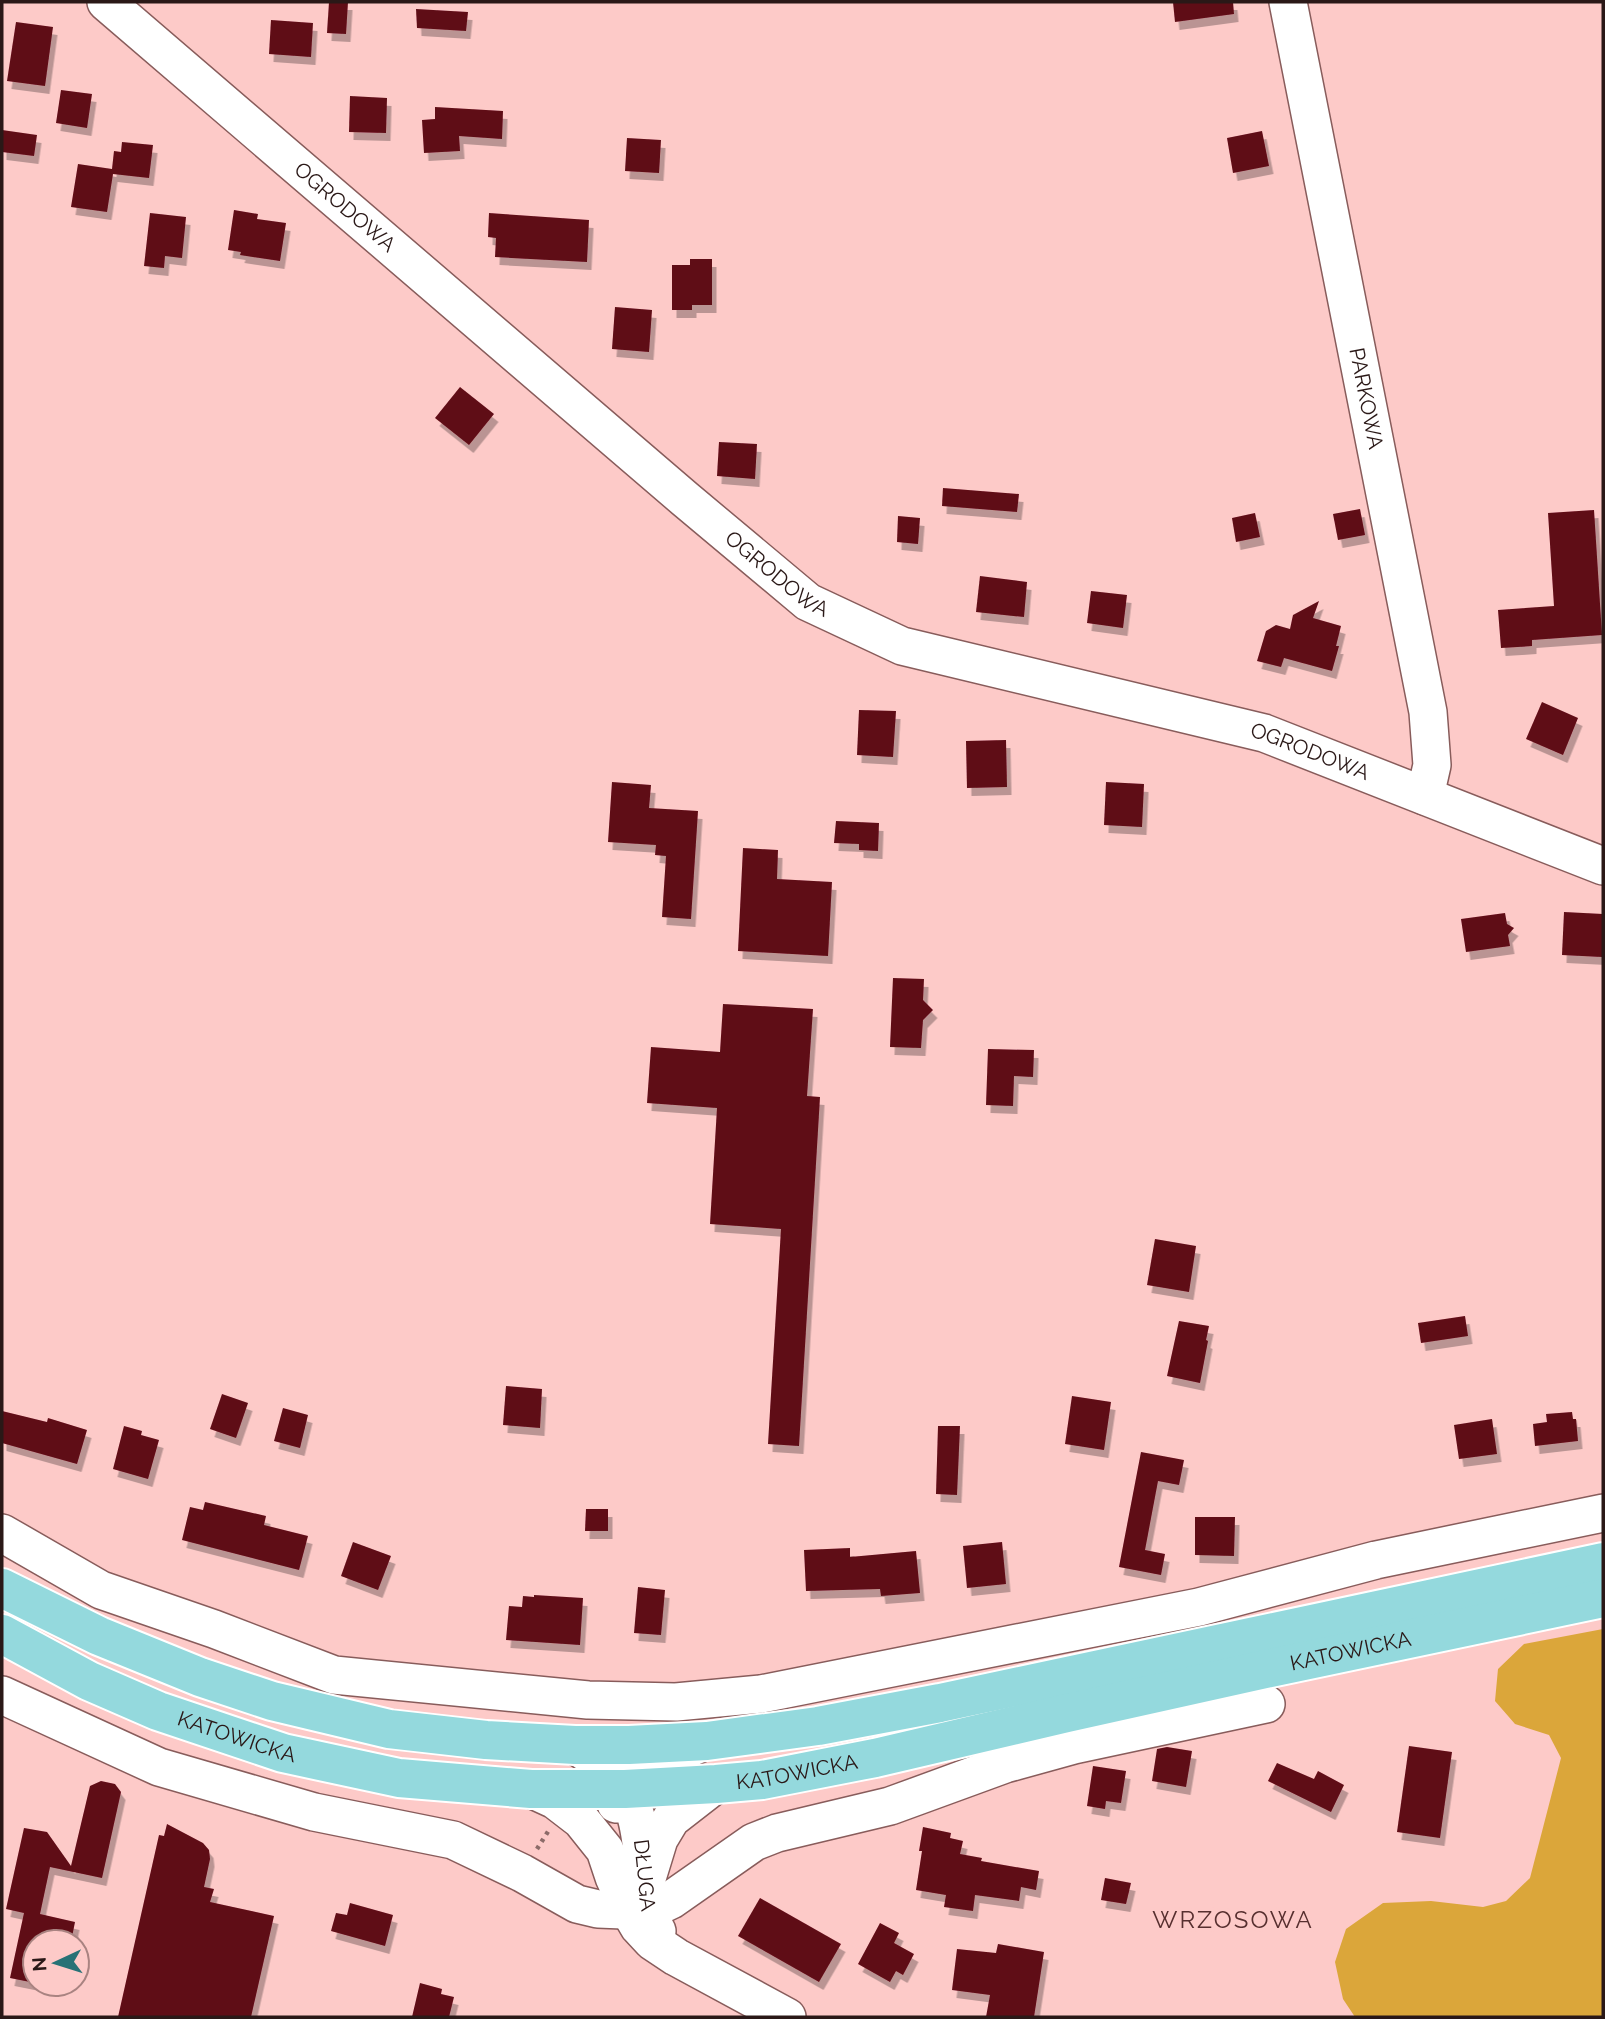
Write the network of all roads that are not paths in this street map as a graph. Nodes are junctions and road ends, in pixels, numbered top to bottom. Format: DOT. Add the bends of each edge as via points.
graph roads {
  1 [pos="106,2"];
  2 [pos="1288,2"];
  3 [pos="1425,796"];
  4 [pos="1603,866"];
  5 [pos="1603,1513"];
  6 [pos="2,1533"];
  7 [pos="1603,1562"];
  8 [pos="2,1588"];
  9 [pos="1603,1598"];
  10 [pos="2,1634"];
  11 [pos="2,1695"];
  12 [pos="1266,1704"];
  13 [pos="707,1741"];
  14 [pos="575,1745"];
  15 [pos="716,1784"];
  16 [pos="531,1789"];
  17 [pos="625,1789"];
  18 [pos="605,1850"];
  19 [pos="641,1903"];
  20 [pos="787,2017"];
  1 -- 3 [label="street, OGRODOWA" via="808,602 902,646 1264,733"];
  2 -- 3 [label="street, PARKOWA" via="1429,712 1432,765"];
  3 -- 4 [label="street, OGRODOWA"];
  5 -- 6 [label="street" via="1376,1560 1185,1609 761,1694 676,1702 589,1700 334,1675 101,1590"];
  7 -- 13 [label="main road, KATOWICKA" via="940,1703"];
  8 -- 14 [label="main road, KATOWICKA" via="99,1636 272,1701 389,1729"];
  9 -- 15 [label="main road, KATOWICKA" via="875,1758"];
  10 -- 16 [label="main road, KATOWICKA" via="158,1712 283,1753 399,1778"];
  11 -- 19 [label="street" via="159,1767 314,1812 453,1840 577,1904 598,1909"];
  12 -- 19 [label="street" via="1004,1763 890,1806 777,1833 754,1842 671,1900"];
  13 -- 14 [label="main road, KATOWICKA"];
  13 -- 17 [label="street, DŁUGA" via="646,1770"];
  14 -- 17 [label="street, DŁUGA" via="613,1773"];
  15 -- 17 [label="main road, KATOWICKA"];
  15 -- 19 [label="street" via="665,1828"];
  16 -- 17 [label="main road, KATOWICKA"];
  16 -- 18 [label="street, DŁUGA" via="582,1820"];
  17 -- 18 [label="street, DŁUGA" via="611,1814"];
  17 -- 19 [label="street, DŁUGA" via="638,1820"];
  18 -- 19 [label="street, DŁUGA" via="614,1877"];
  19 -- 20 [label="street, DŁUGA" via="639,1927 652,1941"];
}
